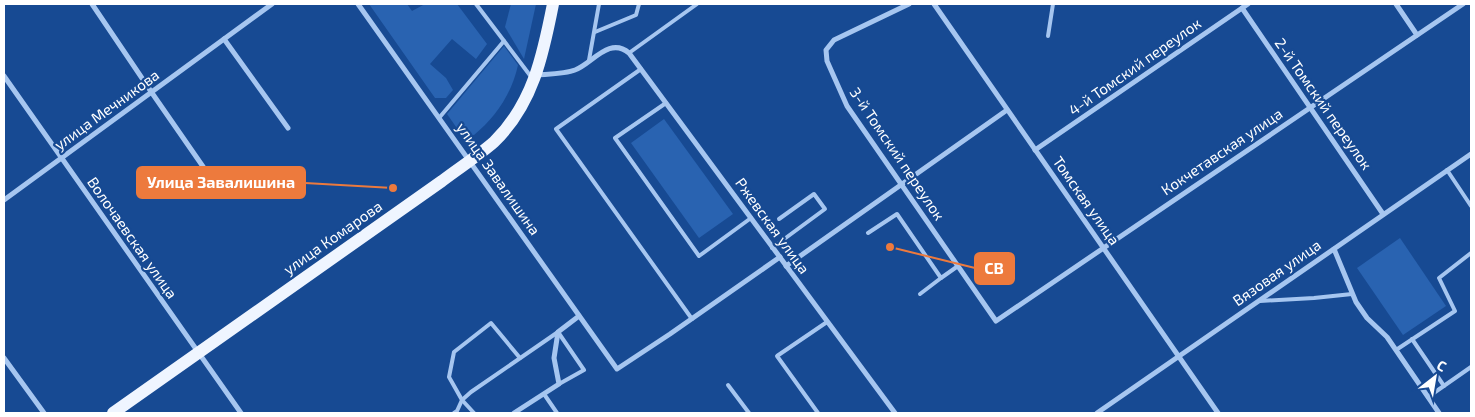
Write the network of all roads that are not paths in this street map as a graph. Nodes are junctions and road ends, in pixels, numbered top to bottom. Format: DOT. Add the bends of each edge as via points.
graph roads {
  1 [pos="92,4"];
  2 [pos="272,4"];
  3 [pos="358,4"];
  4 [pos="476,4"];
  5 [pos="553,4"];
  6 [pos="599,4"];
  7 [pos="639,4"];
  8 [pos="697,4"];
  9 [pos="909,4"];
  10 [pos="934,4"];
  11 [pos="1053,4"];
  12 [pos="1248,4"];
  13 [pos="1396,4"];
  14 [pos="1463,4"];
  15 [pos="1242,8"];
  16 [pos="595,32"];
  17 [pos="1417,34"];
  18 [pos="1048,36"];
  19 [pos="224,39"];
  20 [pos="504,41"];
  21 [pos="629,53"];
  22 [pos="590,60"];
  23 [pos="641,69"];
  24 [pos="4,76"];
  25 [pos="535,78"];
  26 [pos="152,93"];
  27 [pos="666,103"];
  28 [pos="1310,108"];
  29 [pos="1007,110"];
  30 [pos="439,118"];
  31 [pos="288,128"];
  32 [pos="1035,150"];
  33 [pos="1471,154"];
  34 [pos="62,159"];
  35 [pos="469,161"];
  36 [pos="1447,170"];
  37 [pos="213,181"];
  38 [pos="901,184"];
  39 [pos="4,200"];
  40 [pos="1471,206"];
  41 [pos="1384,214"];
  42 [pos="751,218"];
  43 [pos="779,220"];
  44 [pos="868,233"];
  45 [pos="772,248"];
  46 [pos="1104,248"];
  47 [pos="1334,249"];
  48 [pos="1471,253"];
  49 [pos="780,257"];
  50 [pos="786,266"];
  51 [pos="958,266"];
  52 [pos="941,278"];
  53 [pos="920,294"];
  54 [pos="1352,294"];
  55 [pos="1260,301"];
  56 [pos="579,316"];
  57 [pos="692,319"];
  58 [pos="996,321"];
  59 [pos="827,322"];
  60 [pos="558,332"];
  61 [pos="1412,339"];
  62 [pos="1396,350"];
  63 [pos="198,354"];
  64 [pos="1179,357"];
  65 [pos="4,358"];
  66 [pos="520,358"];
  67 [pos="1471,367"];
  68 [pos="559,384"];
  69 [pos="728,385"];
  70 [pos="1444,386"];
  71 [pos="544,394"];
  72 [pos="1428,397"];
  73 [pos="462,400"];
  74 [pos="44,413"];
  75 [pos="113,413"];
  76 [pos="241,413"];
  77 [pos="454,413"];
  78 [pos="474,413"];
  79 [pos="514,413"];
  80 [pos="557,413"];
  81 [pos="748,413"];
  82 [pos="818,413"];
  83 [pos="895,413"];
  84 [pos="1098,413"];
  85 [pos="1218,413"];
  86 [pos="1439,413"];
  1 -- 26 [label="street"];
  2 -- 19 [label="street, улица Мечникова"];
  3 -- 30 [label="street, улица Завалишина"];
  4 -- 20 [label="lane"];
  5 -- 25 [label="main road, улица Комарова"];
  6 -- 16 [label="lane"];
  7 -- 16 [label="lane" via="636,15"];
  8 -- 21 [label="lane"];
  9 -- 38 [label="street, 3-й Томский переулок" via="834,40 826,50 827,61 847,106"];
  10 -- 29 [label="street, Томская улица"];
  11 -- 18 [label="lane"];
  12 -- 15 [label="street, 4-й Томский переулок"];
  13 -- 17 [label="street"];
  14 -- 17 [label="street, Кокчетавская улица"];
  15 -- 28 [label="street, 2-й Томский переулок"];
  15 -- 32 [label="street, 4-й Томский переулок"];
  16 -- 22 [label="lane"];
  17 -- 28 [label="street, Кокчетавская улица"];
  19 -- 26 [label="street, улица Мечникова"];
  19 -- 31 [label="street"];
  20 -- 25 [label="lane"];
  20 -- 30 [label="lane"];
  21 -- 22 [label="street" via="614,47"];
  21 -- 23 [label="street, Ржевская улица"];
  22 -- 25 [label="street" via="575,70"];
  23 -- 27 [label="street, Ржевская улица"];
  23 -- 57 [label="lane" via="556,129"];
  24 -- 34 [label="street, Волочаевская улица"];
  25 -- 35 [label="main road, улица Комарова" via="511,123"];
  26 -- 34 [label="street, улица Мечникова"];
  26 -- 37 [label="street"];
  27 -- 42 [label="street, Ржевская улица"];
  27 -- 42 [label="lane" via="615,138 699,256"];
  28 -- 41 [label="street, 2-й Томский переулок"];
  28 -- 46 [label="street, Кокчетавская улица"];
  29 -- 32 [label="street, Томская улица"];
  29 -- 38 [label="street"];
  30 -- 35 [label="street, улица Завалишина"];
  32 -- 46 [label="street, Томская улица"];
  33 -- 36 [label="street, Вязовая улица"];
  34 -- 39 [label="street, улица Мечникова"];
  34 -- 63 [label="street, Волочаевская улица"];
  35 -- 56 [label="street, улица Завалишина"];
  35 -- 63 [label="main road, улица Комарова"];
  36 -- 40 [label="lane"];
  36 -- 41 [label="street, Вязовая улица"];
  38 -- 50 [label="street"];
  38 -- 51 [label="street, 3-й Томский переулок"];
  41 -- 47 [label="street, Вязовая улица"];
  42 -- 45 [label="street, Ржевская улица"];
  43 -- 45 [label="lane" via="814,194 825,209"];
  44 -- 52 [label="lane" via="897,214"];
  45 -- 49 [label="street, Ржевская улица"];
  46 -- 58 [label="street, Кокчетавская улица"];
  46 -- 64 [label="street, Томская улица"];
  47 -- 54 [label="street"];
  47 -- 55 [label="street, Вязовая улица"];
  48 -- 61 [label="lane" via="1439,278 1455,311"];
  49 -- 50 [label="street, Ржевская улица"];
  49 -- 57 [label="street"];
  50 -- 59 [label="street, Ржевская улица"];
  51 -- 52 [label="lane"];
  51 -- 58 [label="street, 3-й Томский переулок"];
  52 -- 53 [label="lane"];
  54 -- 55 [label="lane"];
  54 -- 62 [label="street"];
  55 -- 64 [label="street, Вязовая улица"];
  56 -- 57 [label="street, улица Завалишина" via="617,369"];
  56 -- 60 [label="street"];
  59 -- 82 [label="lane" via="777,356"];
  59 -- 83 [label="street, Ржевская улица"];
  60 -- 66 [label="lane"];
  60 -- 68 [label="street" via="554,358"];
  60 -- 68 [label="lane" via="584,370"];
  61 -- 62 [label="lane"];
  61 -- 70 [label="lane"];
  62 -- 72 [label="street"];
  63 -- 75 [label="main road, улица Комарова"];
  63 -- 76 [label="street, Волочаевская улица"];
  64 -- 84 [label="street, Вязовая улица"];
  64 -- 85 [label="street, Томская улица"];
  65 -- 74 [label="street"];
  66 -- 73 [label="lane"];
  66 -- 73 [label="lane" via="491,322 454,352 449,377"];
  67 -- 70 [label="lane"];
  68 -- 71 [label="street"];
  69 -- 81 [label="lane"];
  70 -- 72 [label="lane"];
  71 -- 79 [label="street"];
  71 -- 80 [label="lane"];
  72 -- 86 [label="street"];
  73 -- 77 [label="lane"];
  73 -- 78 [label="lane"];
}
